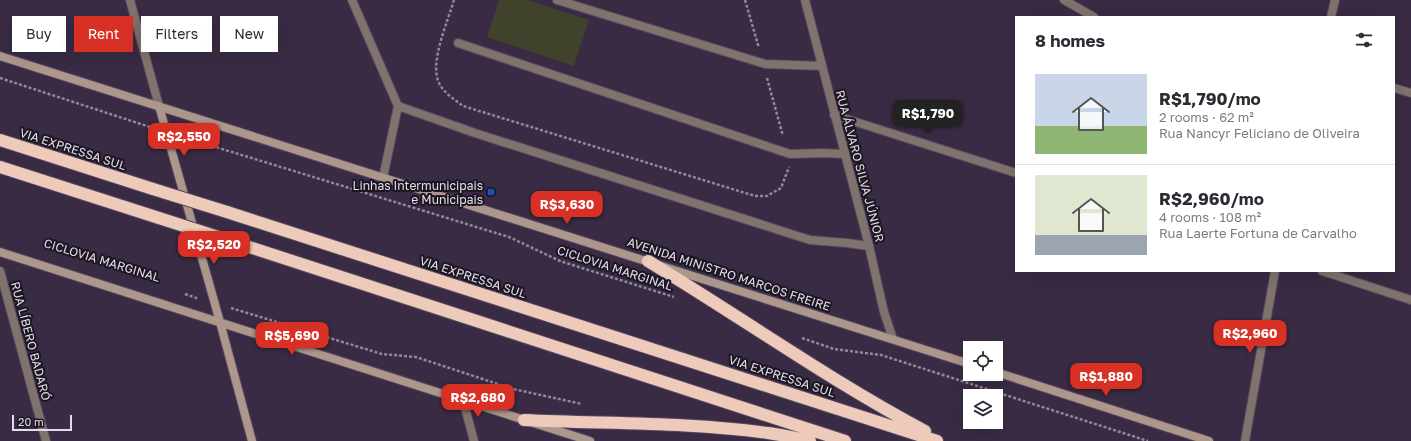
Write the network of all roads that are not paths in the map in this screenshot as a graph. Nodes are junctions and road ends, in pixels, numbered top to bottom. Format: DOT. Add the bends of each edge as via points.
graph roads {
  1 [pos="130,0"];
  2 [pos="352,0"];
  3 [pos="557,0"];
  4 [pos="805,0"];
  5 [pos="1064,0"];
  6 [pos="1335,0"];
  7 [pos="1092,16"];
  8 [pos="1331,16"];
  9 [pos="458,43"];
  10 [pos="0,56"];
  11 [pos="822,66"];
  12 [pos="1395,88"];
  13 [pos="1411,93"];
  14 [pos="158,106"];
  15 [pos="398,106"];
  16 [pos="834,115"];
  17 [pos="0,140"];
  18 [pos="845,154"];
  19 [pos="0,167"];
  20 [pos="1015,173"];
  21 [pos="383,178"];
  22 [pos="869,246"];
  23 [pos="0,252"];
  24 [pos="648,261"];
  25 [pos="0,271"];
  26 [pos="1275,272"];
  27 [pos="1325,272"];
  28 [pos="1411,300"];
  29 [pos="220,322"];
  30 [pos="893,339"];
  31 [pos="963,362"];
  32 [pos="1003,374"];
  33 [pos="463,400"];
  34 [pos="524,420"];
  35 [pos="46,441"];
  36 [pos="252,441"];
  37 [pos="474,441"];
  38 [pos="590,441"];
  39 [pos="810,441"];
  40 [pos="845,441"];
  41 [pos="938,441"];
  42 [pos="944,441"];
  43 [pos="1210,441"];
  44 [pos="1245,441"];
  1 -- 14 [label="street"];
  2 -- 15 [label="street"];
  3 -- 11 [label="street" via="765,64"];
  4 -- 11 [label="street, RUA ÁLVARO SILVA JÚNIOR"];
  5 -- 7 [label="street"];
  6 -- 8 [label="street"];
  9 -- 18 [label="street" via="790,154"];
  10 -- 14 [label="main road, AVENIDA MINISTRO MARCOS FREIRE"];
  11 -- 16 [label="street, RUA ÁLVARO SILVA JÚNIOR"];
  12 -- 13 [label="street"];
  14 -- 21 [label="main road, AVENIDA MINISTRO MARCOS FREIRE"];
  14 -- 29 [label="main road"];
  15 -- 21 [label="street"];
  15 -- 22 [label="street" via="810,240"];
  16 -- 18 [label="street, RUA ÁLVARO SILVA JÚNIOR"];
  16 -- 20 [label="street"];
  17 -- 41 [label="highway, VIA EXPRESSA SUL, bridge"];
  18 -- 22 [label="street, RUA ÁLVARO SILVA JÚNIOR"];
  19 -- 40 [label="highway, bridge"];
  21 -- 24 [label="main road, AVENIDA MINISTRO MARCOS FREIRE"];
  22 -- 30 [label="street, RUA ÁLVARO SILVA JÚNIOR"];
  23 -- 29 [label="main road"];
  24 -- 30 [label="main road, AVENIDA MINISTRO MARCOS FREIRE"];
  24 -- 42 [label="highway" via="882,409"];
  25 -- 35 [label="street, RUA LÍBERO BADARÓ"];
  26 -- 44 [label="street"];
  27 -- 28 [label="street"];
  29 -- 33 [label="main road"];
  29 -- 36 [label="main road"];
  30 -- 31 [label="main road, AVENIDA MINISTRO MARCOS FREIRE"];
  32 -- 43 [label="main road"];
  33 -- 34 [label="main road"];
  33 -- 37 [label="street"];
  34 -- 38 [label="main road"];
  34 -- 39 [label="highway" via="671,425 768,433"];
}
